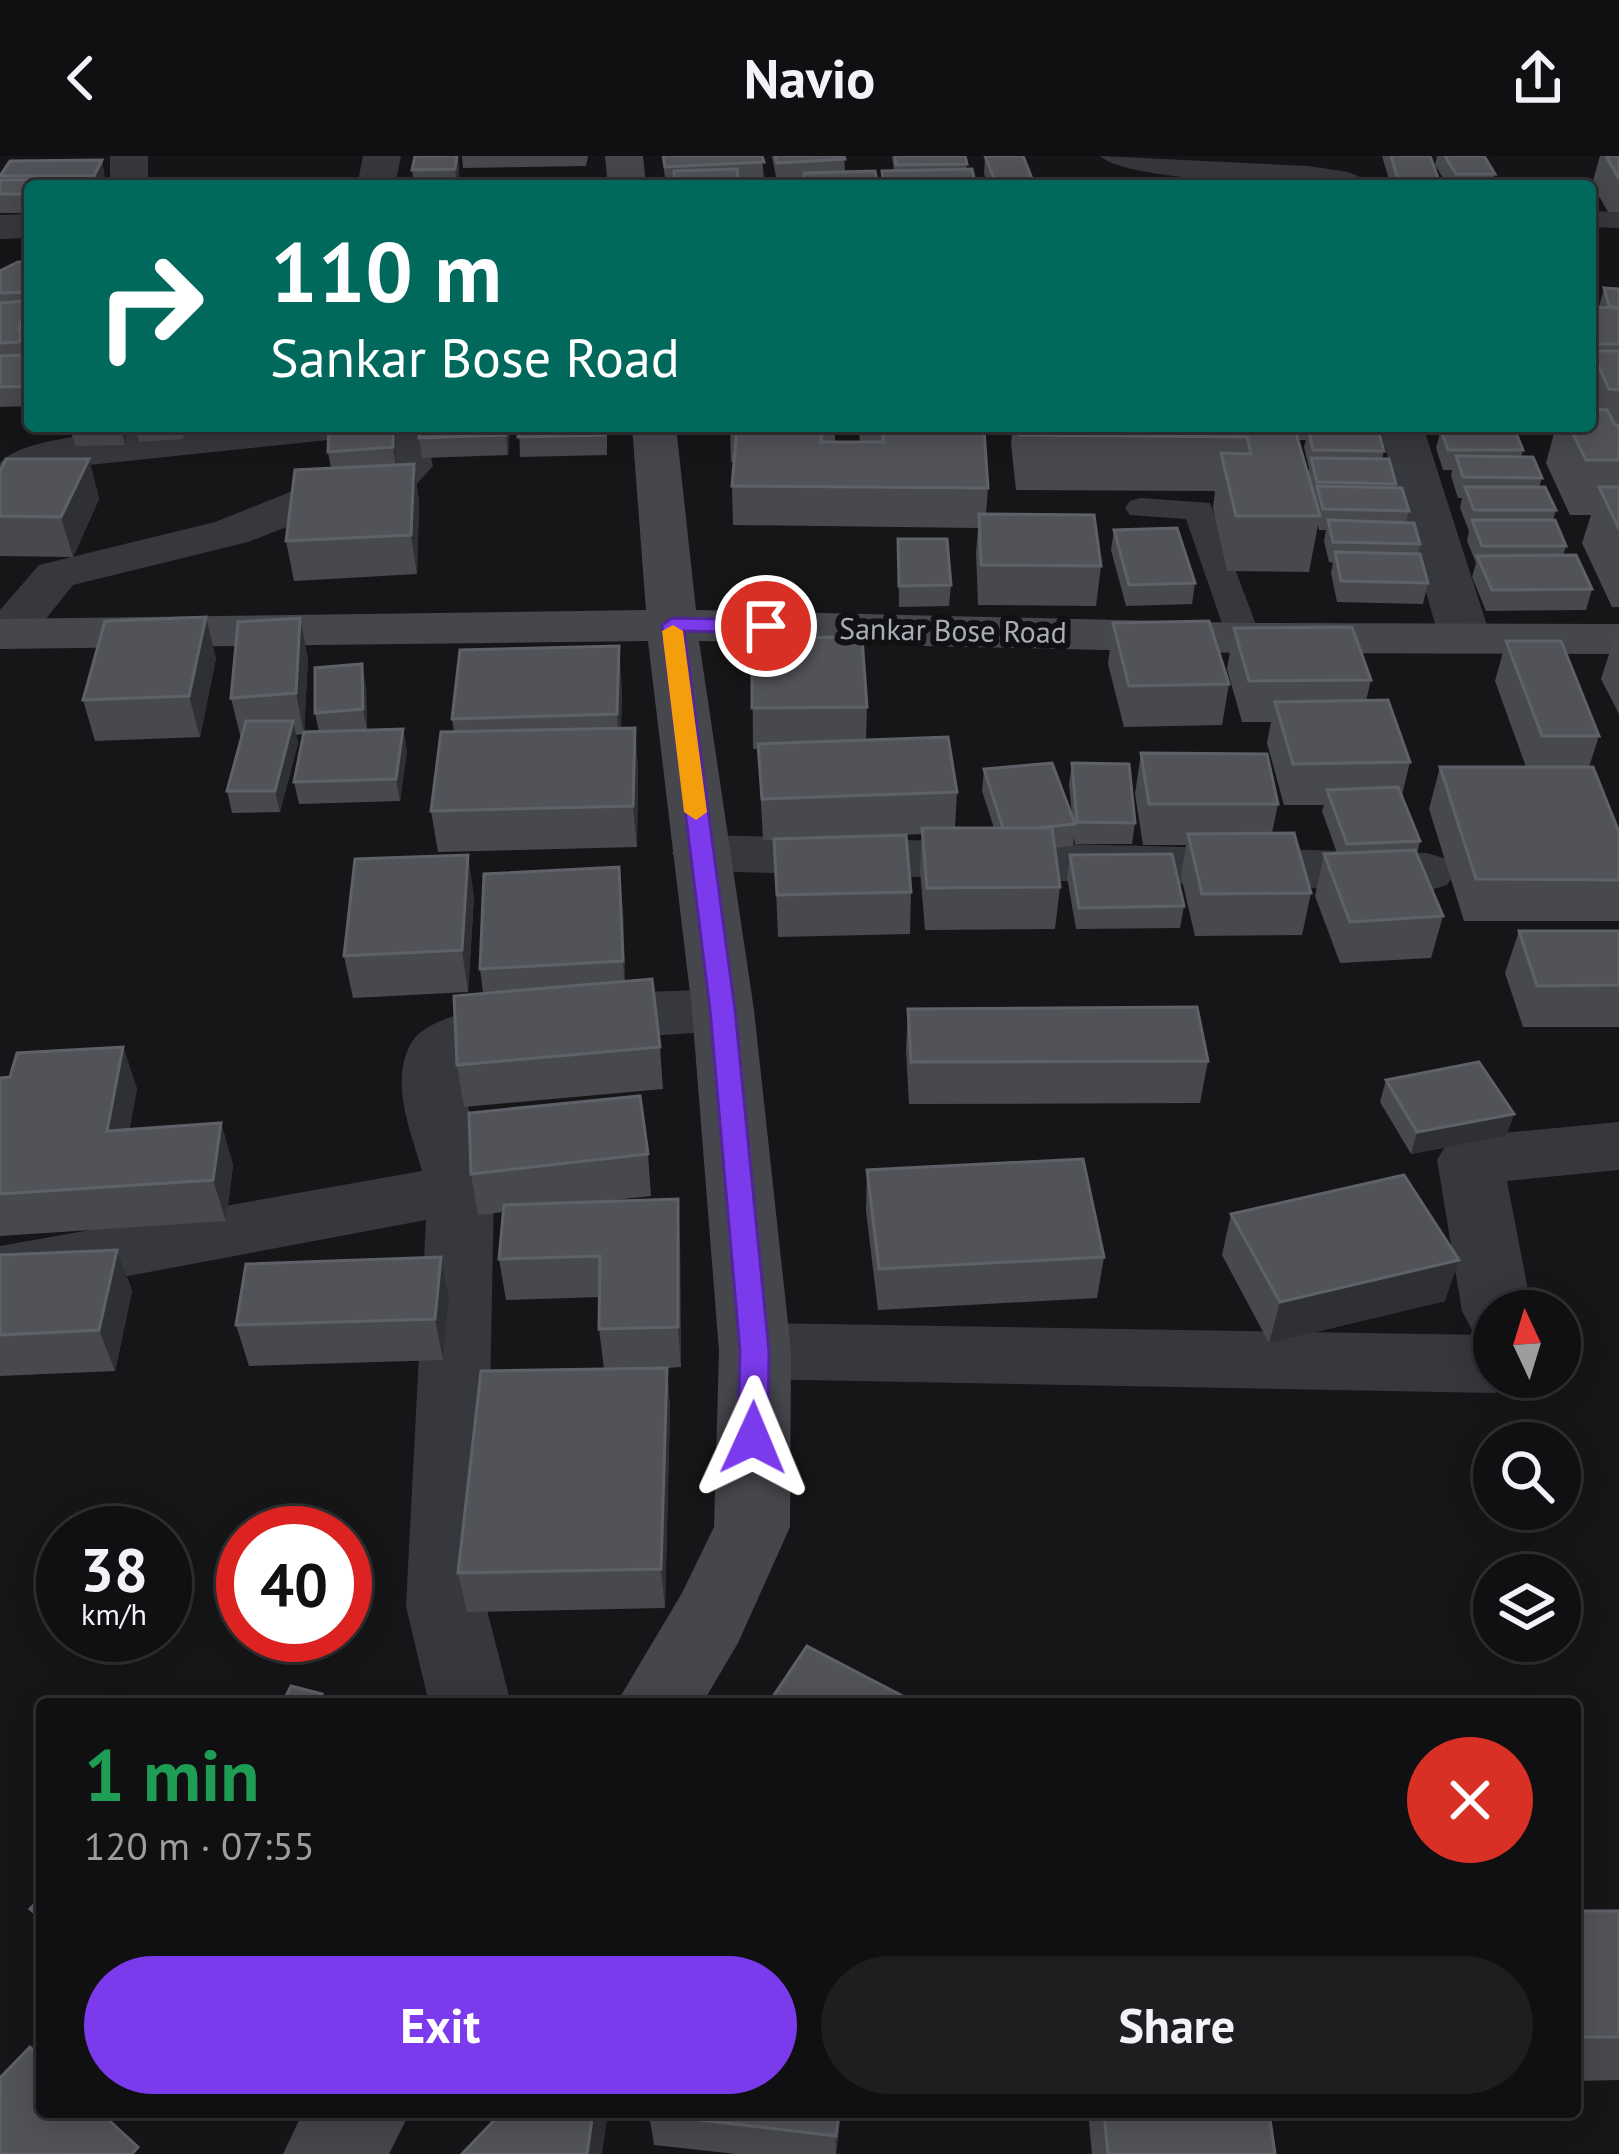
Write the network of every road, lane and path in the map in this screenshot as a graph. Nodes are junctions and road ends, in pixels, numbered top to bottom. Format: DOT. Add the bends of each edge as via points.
graph roads {
  1 [pos="624,156"];
  2 [pos="638,156"];
  3 [pos="1114,156"];
  4 [pos="1231,176"];
  5 [pos="1357,180"];
  6 [pos="323,432"];
  7 [pos="402,432"];
  8 [pos="655,432"];
  9 [pos="1403,432"];
  10 [pos="73,440"];
  11 [pos="191,489"];
  12 [pos="0,491"];
  13 [pos="1141,508"];
  14 [pos="0,564"];
  15 [pos="56,575"];
  16 [pos="672,625"];
  17 [pos="3,634"];
  18 [pos="1244,638"];
  19 [pos="1466,638"];
  20 [pos="1619,639"];
  21 [pos="701,853"];
  22 [pos="1427,872"];
  23 [pos="723,1010"];
  24 [pos="1619,1146"];
  25 [pos="461,1189"];
  26 [pos="0,1273"];
  27 [pos="1493,1290"];
  28 [pos="754,1351"];
  29 [pos="1473,1364"];
  30 [pos="469,1698"];
  31 [pos="661,1698"];
  32 [pos="358,2118"];
  33 [pos="330,2154"];
  1 -- 2 [label="street"];
  3 -- 4 [label="lane"];
  4 -- 5 [label="lane" via="1299,164"];
  6 -- 11 [label="street"];
  7 -- 11 [label="street" via="410,466 386,489 312,500 231,532"];
  8 -- 16 [label="street"];
  9 -- 19 [label="street"];
  10 -- 11 [label="street"];
  10 -- 12 [label="street" via="26,463"];
  11 -- 15 [label="street"];
  13 -- 18 [label="lane" via="1199,510"];
  14 -- 15 [label="street"];
  15 -- 17 [label="street"];
  16 -- 17 [label="street, Sankar Bose Road"];
  16 -- 18 [label="street, Sankar Bose Road"];
  16 -- 21 [label="street"];
  18 -- 19 [label="street, Sankar Bose Road"];
  19 -- 20 [label="street, Sankar Bose Road"];
  21 -- 22 [label="street"];
  21 -- 23 [label="street"];
  23 -- 25 [label="street" via="459,1033 438,1050 433,1097"];
  23 -- 28 [label="street"];
  24 -- 27 [label="street" via="1470,1160"];
  25 -- 26 [label="street"];
  25 -- 30 [label="street" via="446,1606"];
  28 -- 29 [label="street"];
  28 -- 31 [label="street" via="752,1527"];
  32 -- 33 [label="street"];
}
